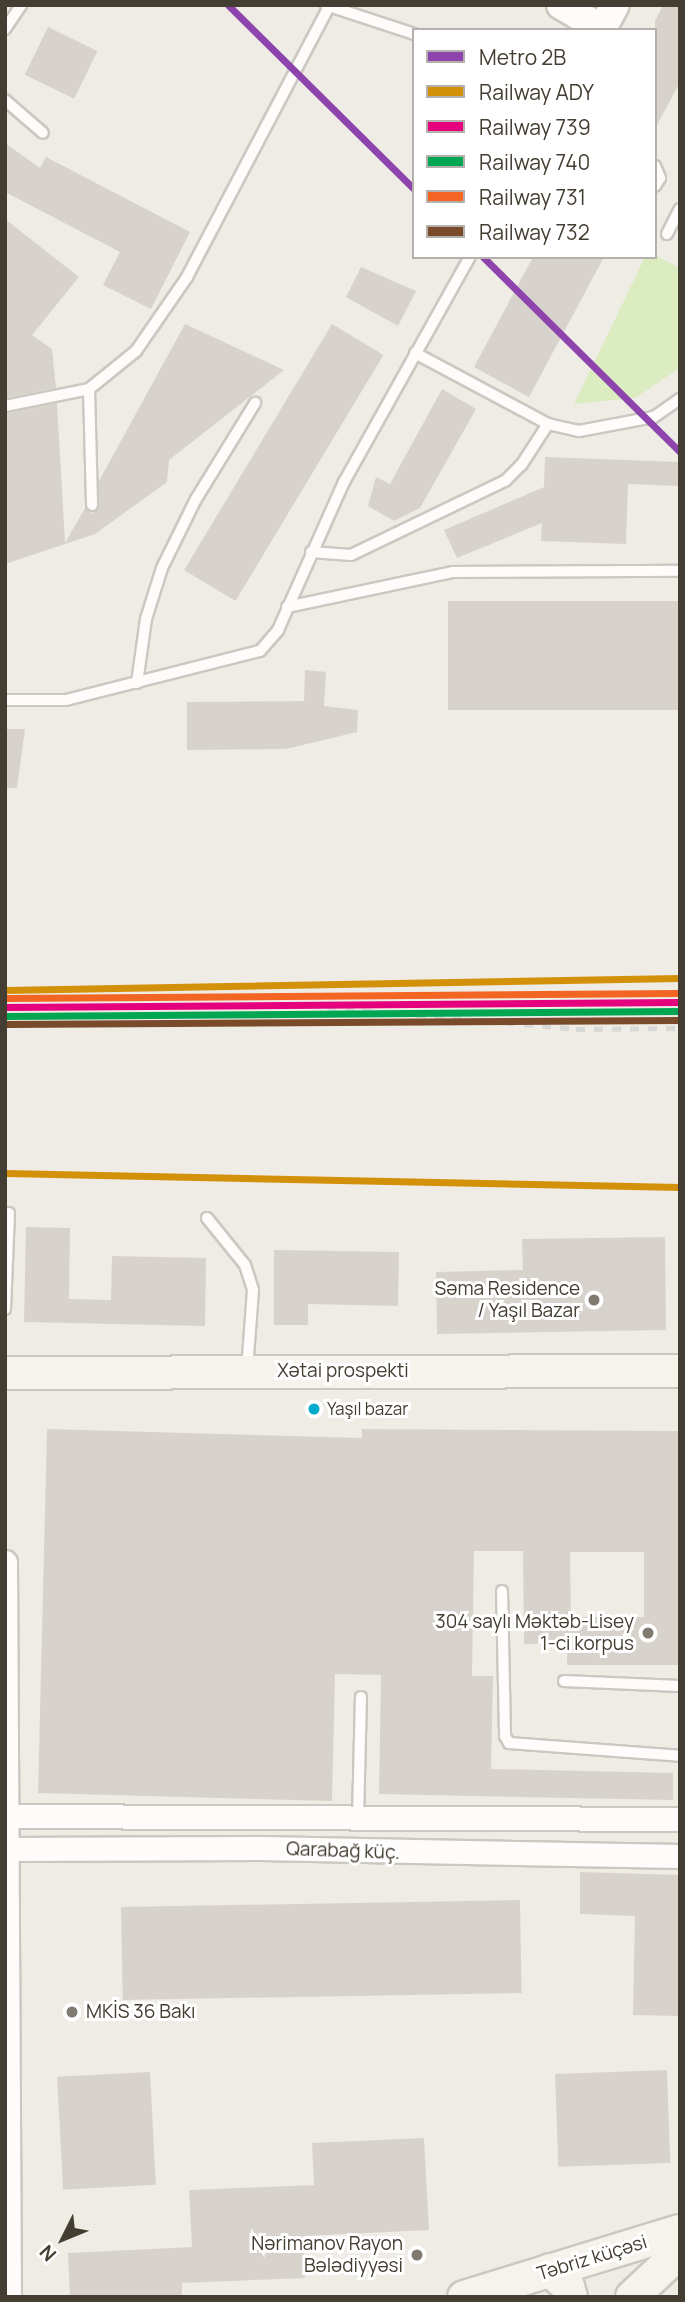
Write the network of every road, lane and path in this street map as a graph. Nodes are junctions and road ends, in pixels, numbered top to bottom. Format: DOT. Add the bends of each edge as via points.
graph roads {
  1 [pos="22,5"];
  2 [pos="561,5"];
  3 [pos="615,5"];
  4 [pos="327,6"];
  5 [pos="600,28"];
  6 [pos="603,28"];
  7 [pos="5,29"];
  8 [pos="412,33"];
  9 [pos="5,100"];
  10 [pos="43,133"];
  11 [pos="680,209"];
  12 [pos="667,234"];
  13 [pos="469,259"];
  14 [pos="415,353"];
  15 [pos="89,389"];
  16 [pos="680,399"];
  17 [pos="255,403"];
  18 [pos="5,406"];
  19 [pos="548,424"];
  20 [pos="92,505"];
  21 [pos="311,552"];
  22 [pos="680,571"];
  23 [pos="287,607"];
  24 [pos="137,683"];
  25 [pos="5,699"];
  26 [pos="9,1213"];
  27 [pos="207,1218"];
  28 [pos="5,1309"];
  29 [pos="247,1371"];
  30 [pos="680,1371"];
  31 [pos="5,1373"];
  32 [pos="5,1562"];
  33 [pos="502,1591"];
  34 [pos="564,1681"];
  35 [pos="680,1686"];
  36 [pos="361,1697"];
  37 [pos="680,1756"];
  38 [pos="7,1816"];
  39 [pos="358,1818"];
  40 [pos="680,1818"];
  41 [pos="6,1849"];
  42 [pos="680,1856"];
  43 [pos="5,2200"];
  44 [pos="680,2231"];
  45 [pos="680,2252"];
  46 [pos="556,2288"];
  47 [pos="9,2297"];
  48 [pos="464,2297"];
  49 [pos="632,2297"];
  1 -- 7 [label="lane"];
  2 -- 5 [label="street"];
  3 -- 6 [label="street"];
  4 -- 8 [label="lane"];
  4 -- 15 [label="lane" via="187,277 136,351"];
  9 -- 10 [label="lane"];
  11 -- 12 [label="lane"];
  13 -- 14 [label="lane"];
  14 -- 19 [label="lane"];
  14 -- 21 [label="lane"];
  15 -- 18 [label="lane"];
  15 -- 20 [label="lane"];
  16 -- 19 [label="lane" via="654,417 592,429"];
  17 -- 24 [label="lane" via="196,499 162,568 146,619"];
  19 -- 21 [label="lane" via="505,481 351,555"];
  21 -- 23 [label="lane"];
  22 -- 23 [label="lane" via="453,572"];
  23 -- 24 [label="lane" via="278,630 260,651"];
  24 -- 25 [label="lane" via="65,700"];
  26 -- 28 [label="lane"];
  27 -- 29 [label="lane" via="245,1265 253,1290"];
  29 -- 30 [label="main road, Xətai prospekti"];
  29 -- 31 [label="main road, Xətai prospekti"];
  32 -- 38 [label="street"];
  33 -- 37 [label="lane" via="505,1737 509,1743"];
  34 -- 35 [label="lane"];
  36 -- 39 [label="lane"];
  38 -- 39 [label="street, Qarabağ küç."];
  38 -- 41 [label="street"];
  39 -- 40 [label="street, Qarabağ küç."];
  41 -- 42 [label="street, Qarabağ küç."];
  41 -- 43 [label="street"];
  43 -- 47 [label="street"];
  44 -- 46 [label="main road, Təbriz küçəsi"];
  45 -- 46 [label="main road, Təbriz küçəsi"];
  45 -- 49 [label="main road"];
  46 -- 48 [label="main road, Təbriz küçəsi"];
}
